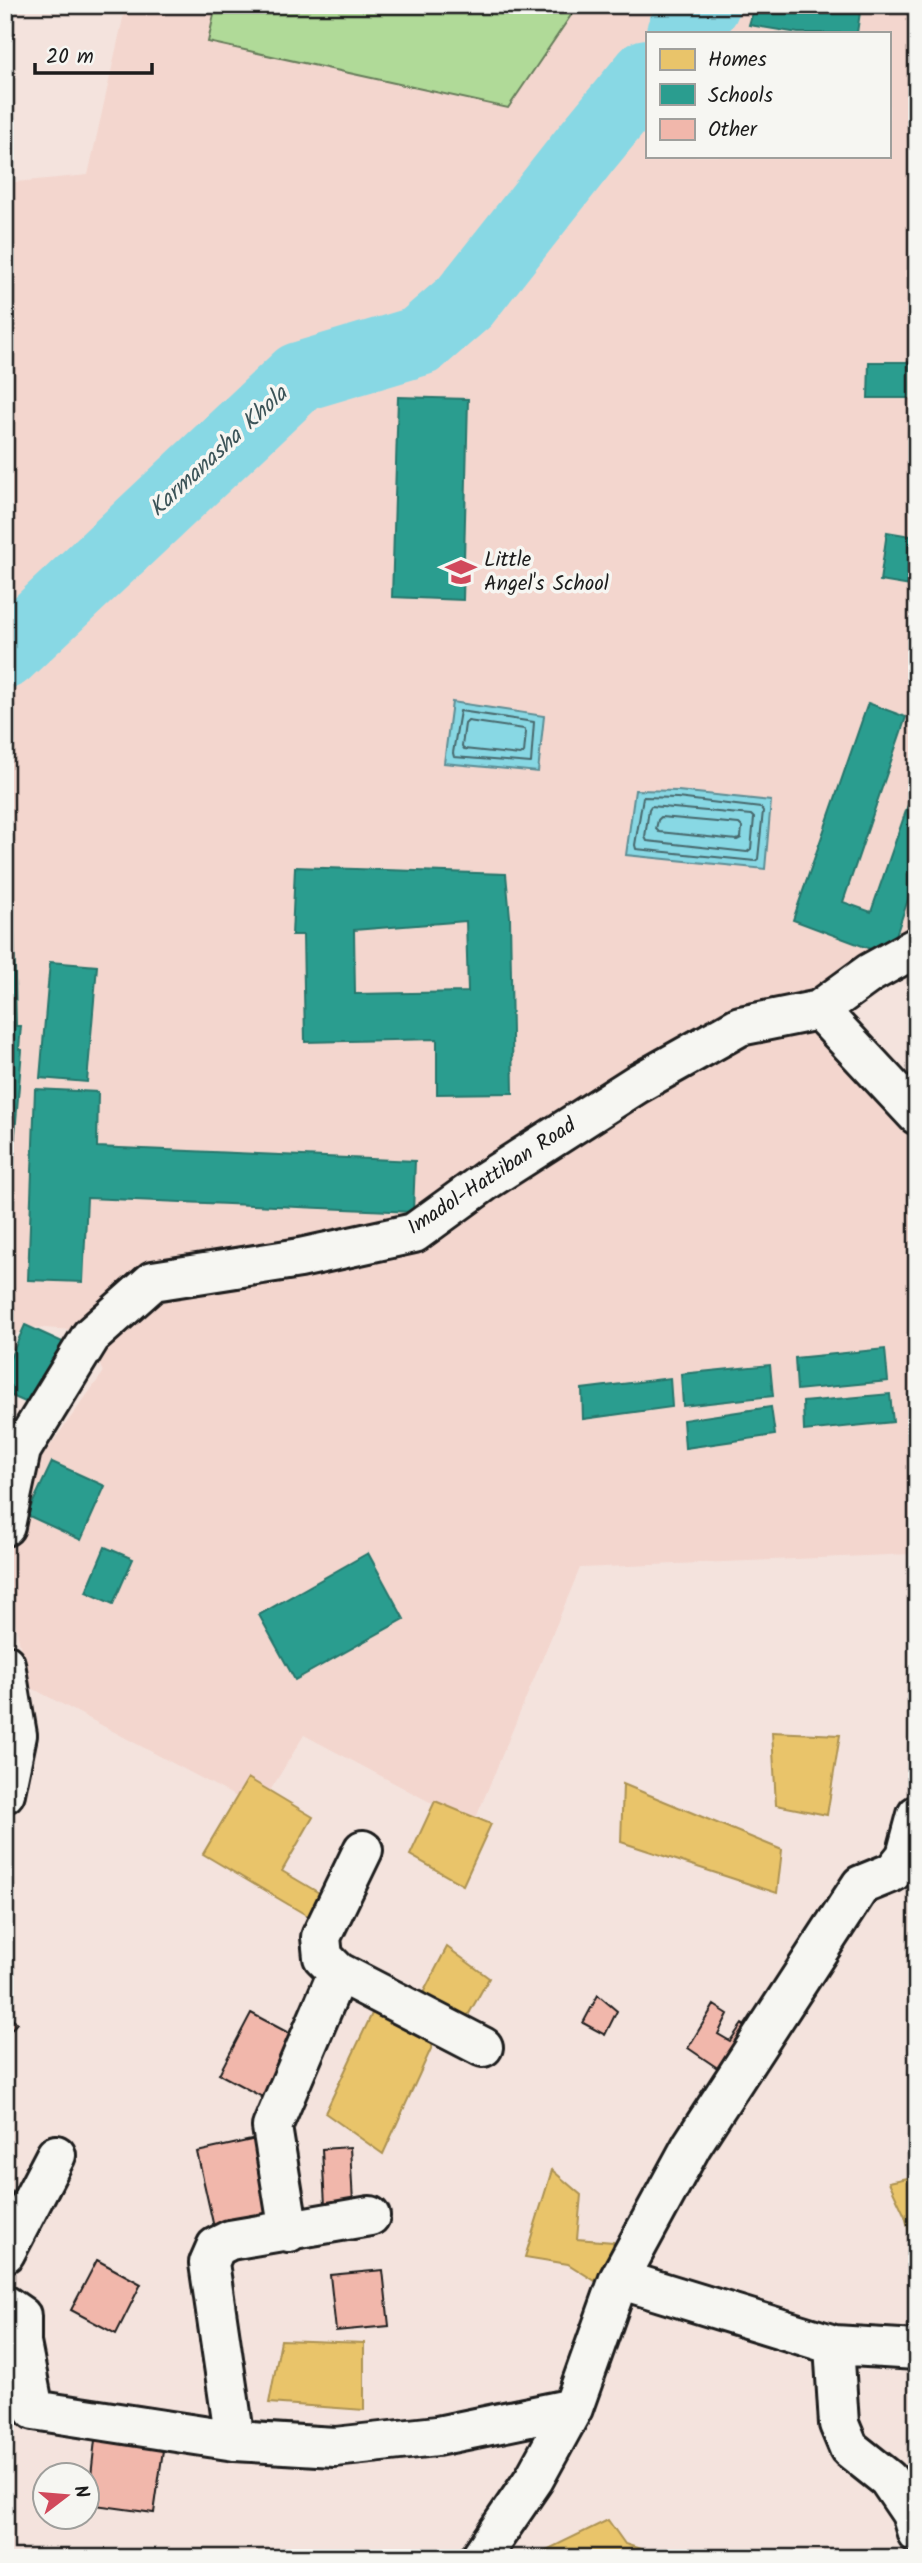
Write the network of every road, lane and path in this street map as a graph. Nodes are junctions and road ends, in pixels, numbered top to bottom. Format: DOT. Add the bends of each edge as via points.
graph roads {
  1 [pos="917,947"];
  2 [pos="819,1010"];
  3 [pos="917,1115"];
  4 [pos="5,1526"];
  5 [pos="5,1664"];
  6 [pos="5,1793"];
  7 [pos="917,1815"];
  8 [pos="363,1850"];
  9 [pos="338,1972"];
  10 [pos="483,2047"];
  11 [pos="55,2155"];
  12 [pos="370,2216"];
  13 [pos="289,2232"];
  14 [pos="5,2253"];
  15 [pos="620,2279"];
  16 [pos="5,2305"];
  17 [pos="834,2345"];
  18 [pos="917,2350"];
  19 [pos="573,2408"];
  20 [pos="235,2441"];
  21 [pos="917,2533"];
  22 [pos="480,2558"];
  1 -- 2 [label="street, Imadol-Hattiban Road" via="870,973"];
  2 -- 3 [label="street"];
  2 -- 4 [label="street, Imadol-Hattiban Road" via="740,1026 638,1084 487,1180 414,1233 300,1258 153,1281 91,1336 20,1450"];
  5 -- 6 [label="street" via="17,1735"];
  7 -- 15 [label="street" via="906,1856 893,1872 861,1885 692,2145"];
  8 -- 9 [label="street" via="321,1937 323,1957"];
  9 -- 10 [label="street"];
  9 -- 13 [label="street" via="272,2127"];
  11 -- 14 [label="street"];
  12 -- 13 [label="street"];
  13 -- 20 [label="street" via="230,2240 216,2247 209,2263"];
  15 -- 17 [label="street"];
  15 -- 19 [label="street"];
  16 -- 20 [label="street" via="21,2316 21,2343 34,2410"];
  17 -- 18 [label="street"];
  17 -- 21 [label="street" via="839,2424 849,2448 888,2479 911,2513"];
  19 -- 20 [label="street" via="437,2436 335,2447"];
  19 -- 22 [label="street" via="534,2479"];
}
